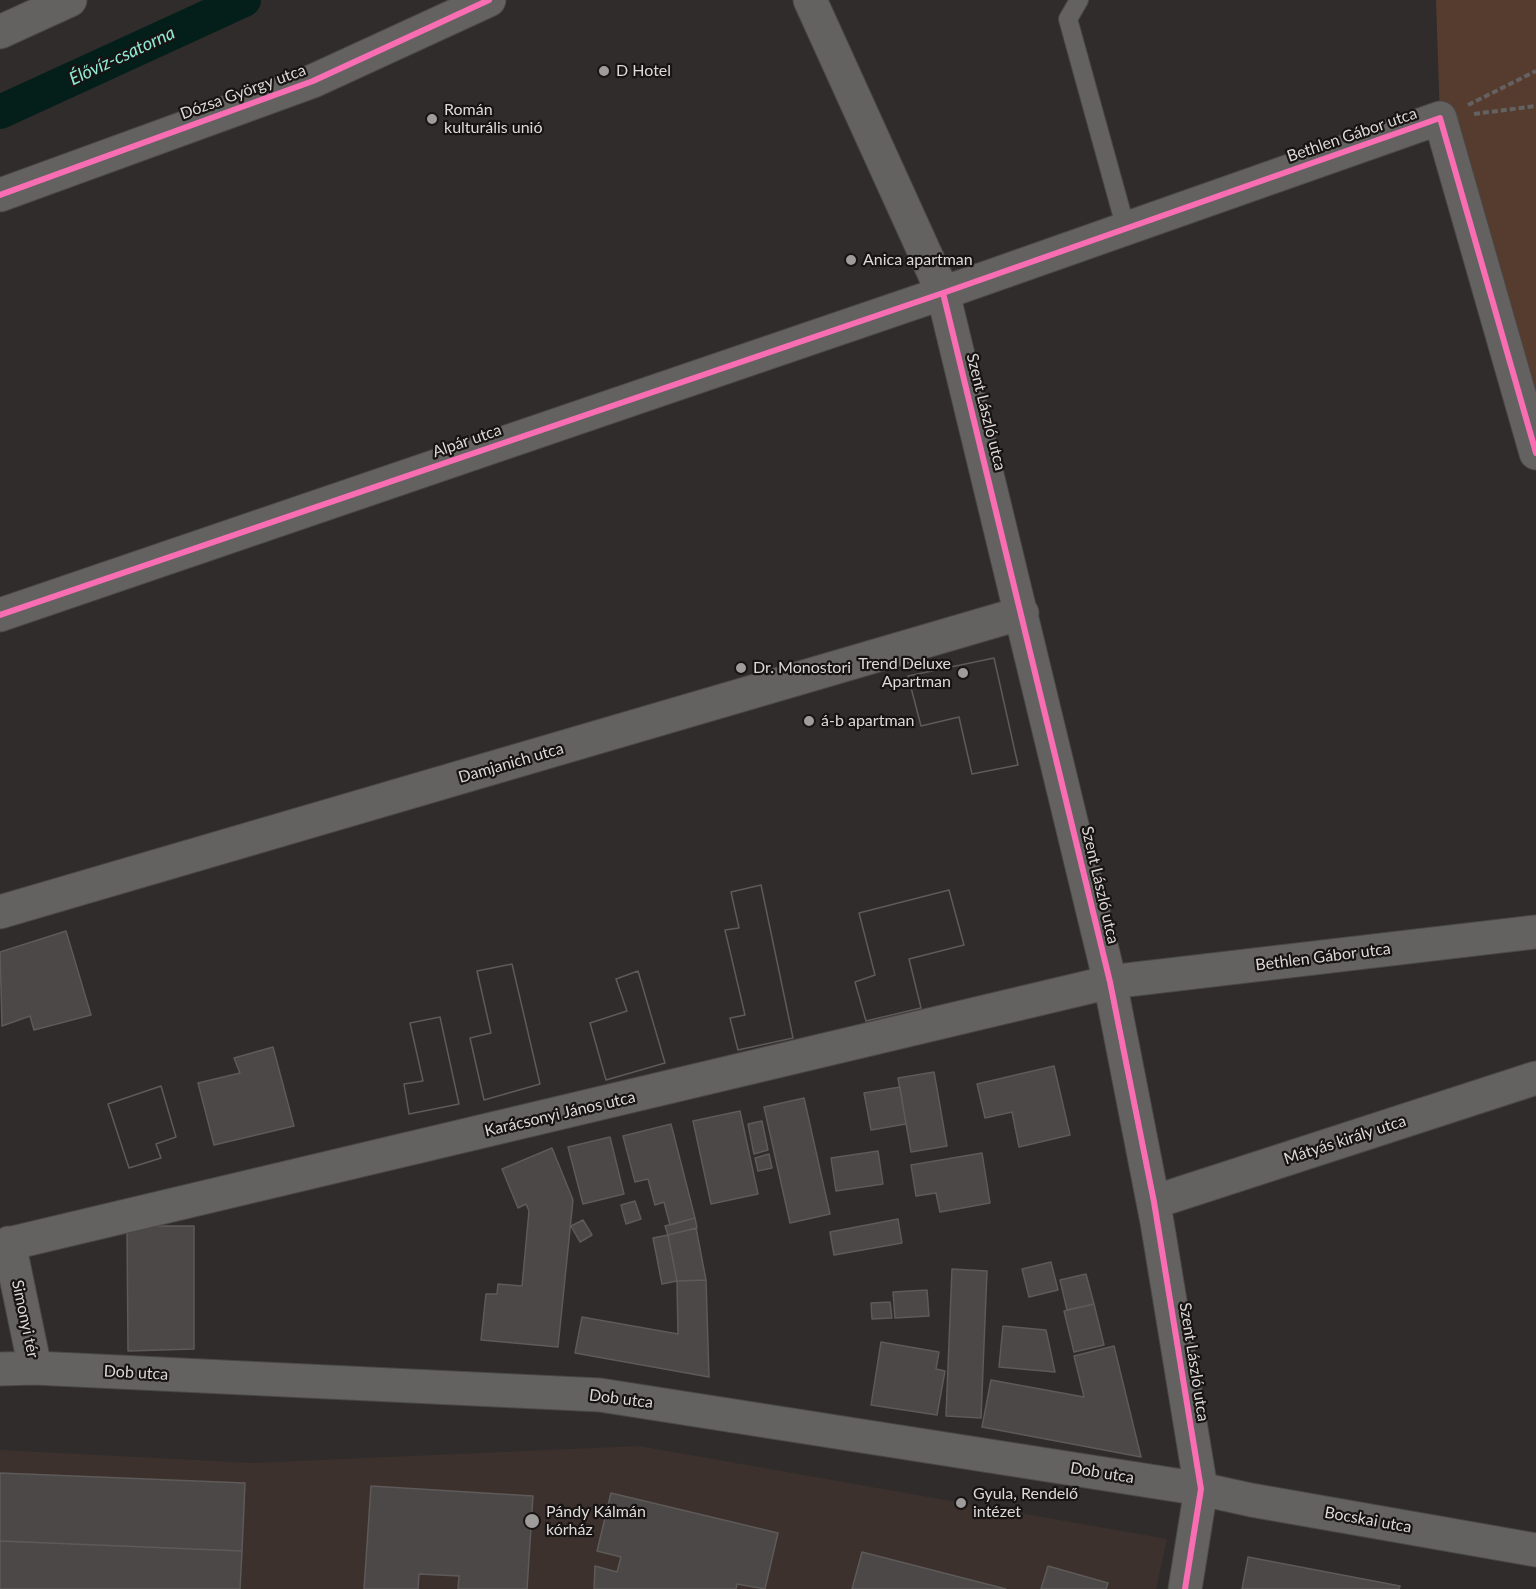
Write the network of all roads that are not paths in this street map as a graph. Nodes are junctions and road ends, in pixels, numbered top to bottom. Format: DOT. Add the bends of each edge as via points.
graph roads {
  1 [pos="70,0"];
  2 [pos="489,0"];
  3 [pos="810,0"];
  4 [pos="1079,0"];
  5 [pos="0,32"];
  6 [pos="0,195"];
  7 [pos="1126,229"];
  8 [pos="943,293"];
  9 [pos="1536,453"];
  10 [pos="1022,613"];
  11 [pos="0,615"];
  12 [pos="0,912"];
  13 [pos="1536,932"];
  14 [pos="1110,982"];
  15 [pos="1536,1078"];
  16 [pos="1154,1202"];
  17 [pos="4,1245"];
  18 [pos="35,1368"];
  19 [pos="0,1369"];
  20 [pos="1201,1489"];
  21 [pos="1536,1550"];
  22 [pos="1185,1589"];
  1 -- 5 [label="street"];
  2 -- 6 [label="street, Dózsa György utca" via="313,81"];
  3 -- 8 [label="street, Szent László utca"];
  4 -- 7 [label="lane" via="1068,20"];
  7 -- 8 [label="street, Bethlen Gábor utca"];
  7 -- 9 [label="street, Bethlen Gábor utca" via="1440,118"];
  8 -- 10 [label="street, Szent László utca"];
  8 -- 11 [label="street, Alpár utca"];
  10 -- 12 [label="street, Damjanich utca"];
  10 -- 14 [label="street, Szent László utca"];
  13 -- 14 [label="street, Bethlen Gábor utca"];
  14 -- 16 [label="street, Szent László utca"];
  14 -- 17 [label="street, Karácsonyi János utca"];
  15 -- 16 [label="street, Mátyás király utca"];
  16 -- 20 [label="street, Szent László utca"];
  17 -- 18 [label="street, Simonyi tér"];
  18 -- 19 [label="street, Simonyi tér"];
  18 -- 20 [label="street, Dob utca" via="600,1395"];
  20 -- 21 [label="street, Bocskai utca"];
  20 -- 22 [label="street, Szent László utca"];
}
